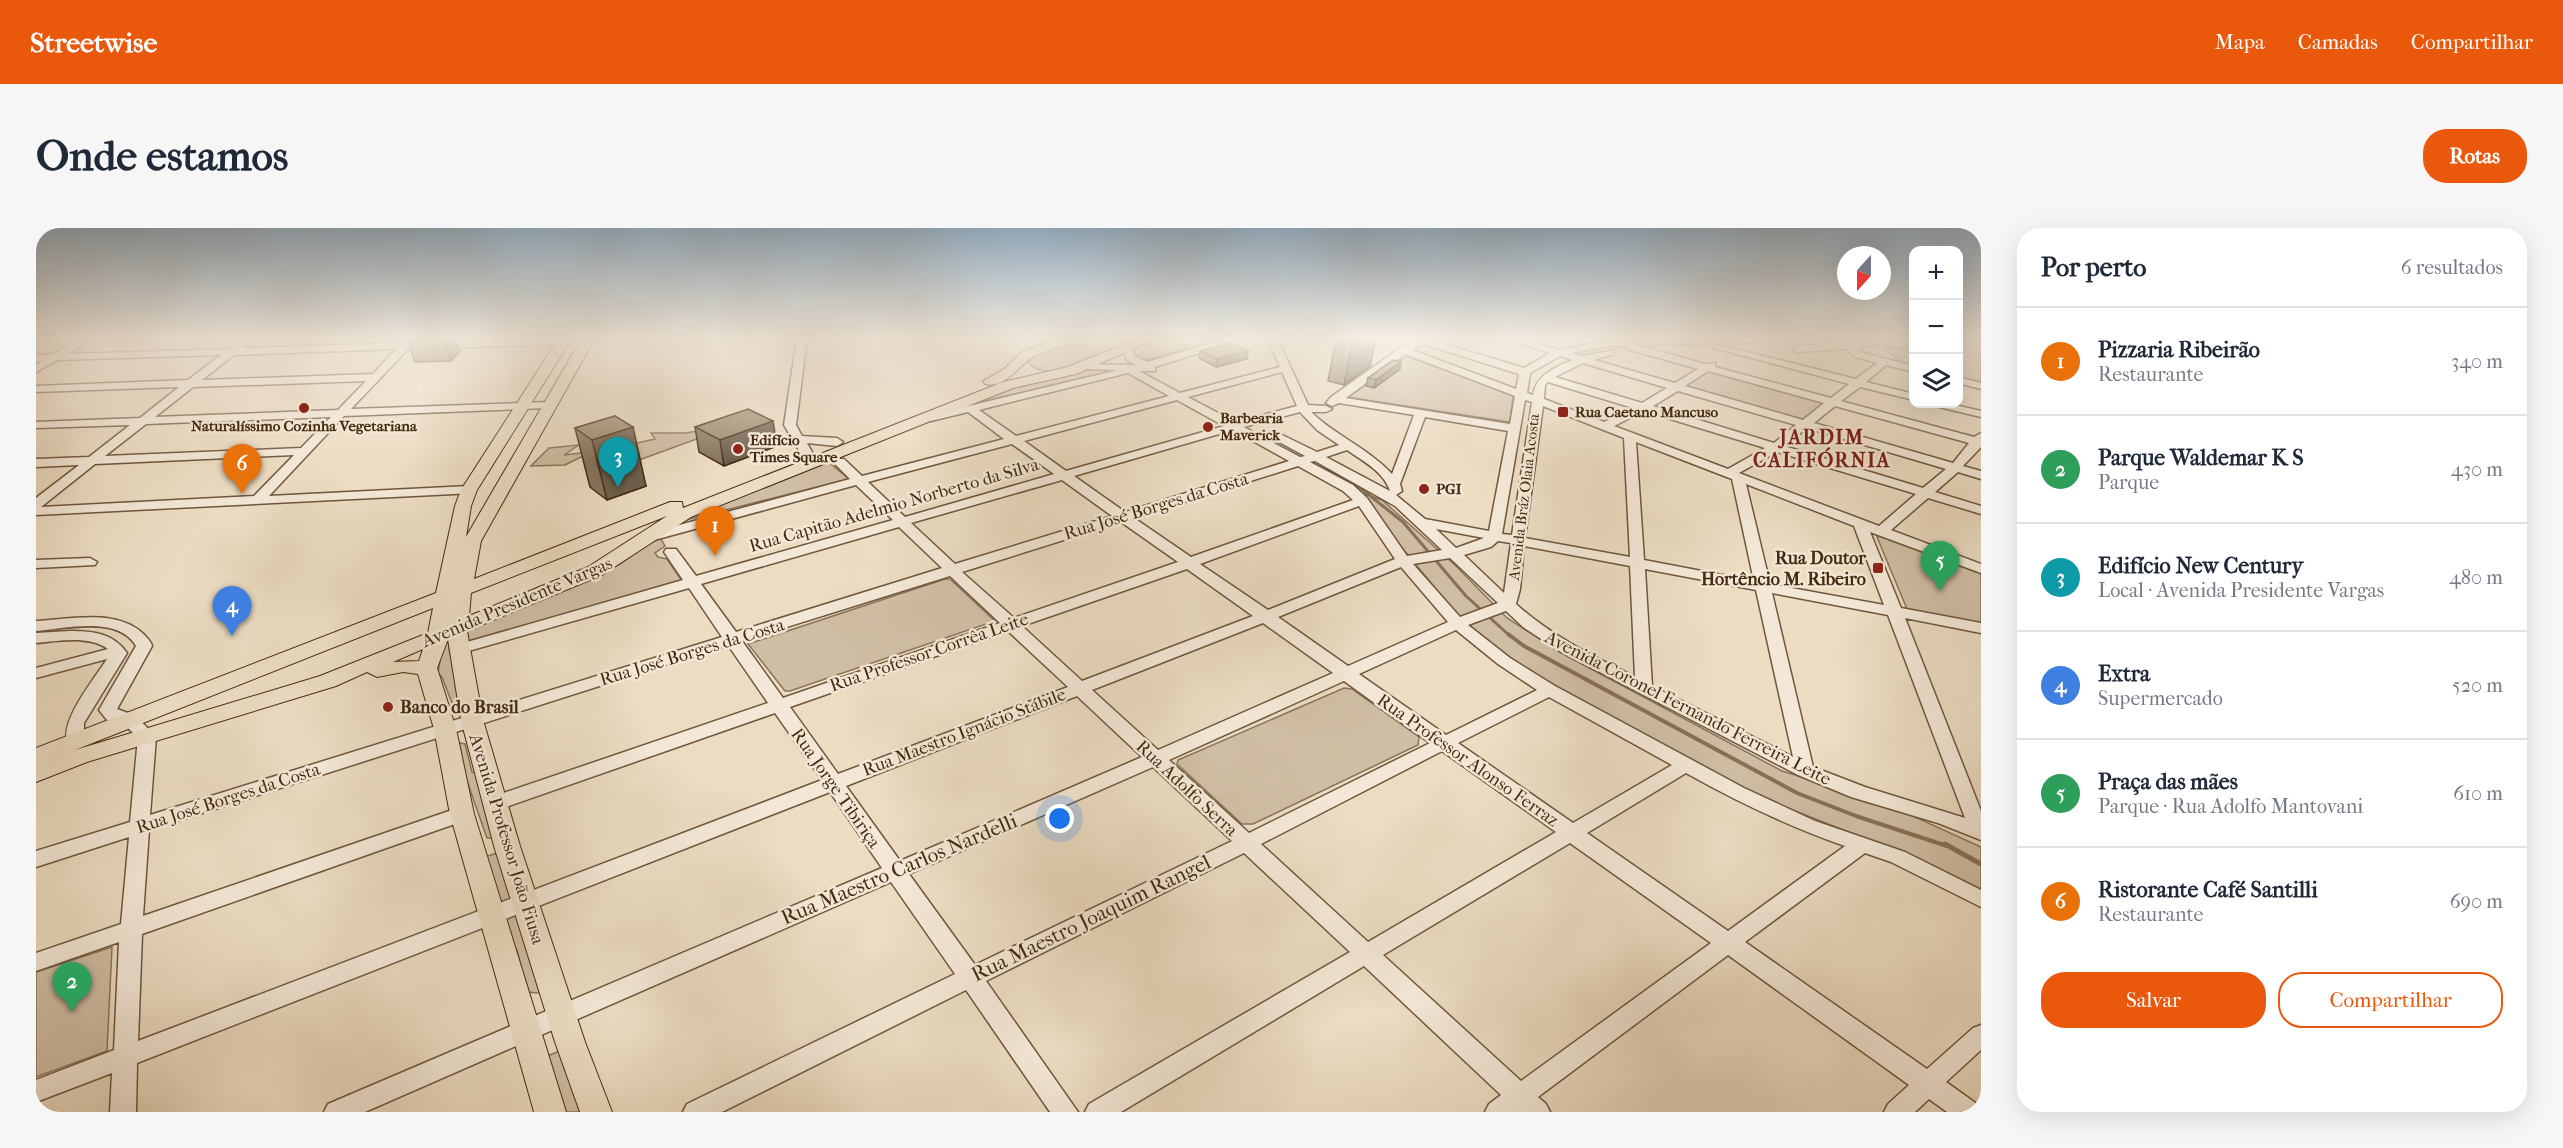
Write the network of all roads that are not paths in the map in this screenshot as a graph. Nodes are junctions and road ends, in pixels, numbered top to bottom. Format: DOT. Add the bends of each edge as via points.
graph roads {
  1 [pos="197,379"];
  2 [pos="307,379"];
  3 [pos="374,379"];
  4 [pos="539,379"];
  5 [pos="565,379"];
  6 [pos="796,379"];
  7 [pos="994,379"];
  8 [pos="1032,379"];
  9 [pos="1091,379"];
  10 [pos="1147,379"];
  11 [pos="1170,379"];
  12 [pos="1243,379"];
  13 [pos="1291,379"];
  14 [pos="1363,379"];
  15 [pos="1479,379"];
  16 [pos="1510,379"];
  17 [pos="1523,379"];
  18 [pos="1545,379"];
  19 [pos="1551,379"];
  20 [pos="1647,379"];
  21 [pos="1687,379"];
  22 [pos="1748,379"];
  23 [pos="1848,379"];
  24 [pos="1862,379"];
  25 [pos="1963,381"];
  26 [pos="1859,382"];
  27 [pos="192,383"];
  28 [pos="1496,386"];
  29 [pos="1981,386"];
  30 [pos="1674,387"];
  31 [pos="36,389"];
  32 [pos="1194,392"];
  33 [pos="1520,395"];
  34 [pos="1179,396"];
  35 [pos="1909,396"];
  36 [pos="1335,399"];
  37 [pos="1536,401"];
  38 [pos="1833,402"];
  39 [pos="549,405"];
  40 [pos="521,407"];
  41 [pos="1644,407"];
  42 [pos="969,408"];
  43 [pos="1302,408"];
  44 [pos="1956,408"];
  45 [pos="1326,409"];
  46 [pos="342,412"];
  47 [pos="1420,413"];
  48 [pos="1981,414"];
  49 [pos="143,421"];
  50 [pos="915,422"];
  51 [pos="1250,422"];
  52 [pos="1804,424"];
  53 [pos="36,425"];
  54 [pos="1236,426"];
  55 [pos="1603,427"];
  56 [pos="1321,428"];
  57 [pos="1514,428"];
  58 [pos="1630,437"];
  59 [pos="800,439"];
  60 [pos="1014,440"];
  61 [pos="1980,441"];
  62 [pos="837,442"];
  63 [pos="1348,446"];
  64 [pos="1776,447"];
  65 [pos="305,451"];
  66 [pos="807,454"];
  67 [pos="1316,456"];
  68 [pos="92,461"];
  69 [pos="1299,461"];
  70 [pos="840,462"];
  71 [pos="36,463"];
  72 [pos="1954,468"];
  73 [pos="1507,471"];
  74 [pos="1981,475"];
  75 [pos="1065,476"];
  76 [pos="1733,476"];
  77 [pos="1527,477"];
  78 [pos="859,480"];
  79 [pos="1394,484"];
  80 [pos="469,490"];
  81 [pos="1926,493"];
  82 [pos="258,500"];
  83 [pos="1362,501"];
  84 [pos="1400,503"];
  85 [pos="36,504"];
  86 [pos="1981,510"];
  87 [pos="36,511"];
  88 [pos="1122,516"];
  89 [pos="1419,522"];
  90 [pos="902,523"];
  91 [pos="1860,523"];
  92 [pos="1881,531"];
  93 [pos="1495,536"];
  94 [pos="644,539"];
  95 [pos="1518,541"];
  96 [pos="468,552"];
  97 [pos="671,552"];
  98 [pos="555,554"];
  99 [pos="1439,555"];
  100 [pos="1403,561"];
  101 [pos="1635,561"];
  102 [pos="90,562"];
  103 [pos="1189,563"];
  104 [pos="36,564"];
  105 [pos="516,569"];
  106 [pos="1981,569"];
  107 [pos="952,570"];
  108 [pos="693,583"];
  109 [pos="563,585"];
  110 [pos="1762,586"];
  111 [pos="453,593"];
  112 [pos="1501,608"];
  113 [pos="1895,612"];
  114 [pos="1265,617"];
  115 [pos="1466,621"];
  116 [pos="1011,624"];
  117 [pos="36,626"];
  118 [pos="1981,628"];
  119 [pos="70,637"];
  120 [pos="36,638"];
  121 [pos="437,638"];
  122 [pos="458,639"];
  123 [pos="733,639"];
  124 [pos="115,659"];
  125 [pos="285,659"];
  126 [pos="136,662"];
  127 [pos="55,667"];
  128 [pos="427,668"];
  129 [pos="36,673"];
  130 [pos="1346,674"];
  131 [pos="328,681"];
  132 [pos="1080,687"];
  133 [pos="1644,688"];
  134 [pos="1549,690"];
  135 [pos="292,693"];
  136 [pos="778,705"];
  137 [pos="130,720"];
  138 [pos="474,728"];
  139 [pos="147,737"];
  140 [pos="447,737"];
  141 [pos="75,741"];
  142 [pos="1444,742"];
  143 [pos="36,757"];
  144 [pos="1155,759"];
  145 [pos="1686,765"];
  146 [pos="1805,771"];
  147 [pos="36,774"];
  148 [pos="832,783"];
  149 [pos="496,803"];
  150 [pos="1976,809"];
  151 [pos="462,814"];
  152 [pos="139,826"];
  153 [pos="1571,833"];
  154 [pos="1981,833"];
  155 [pos="1246,843"];
  156 [pos="1863,844"];
  157 [pos="507,846"];
  158 [pos="474,856"];
  159 [pos="36,860"];
  160 [pos="895,871"];
  161 [pos="1981,899"];
  162 [pos="525,902"];
  163 [pos="490,915"];
  164 [pos="130,930"];
  165 [pos="1729,944"];
  166 [pos="1366,955"];
  167 [pos="36,962"];
  168 [pos="971,976"];
  169 [pos="561,1014"];
  170 [pos="525,1030"];
  171 [pos="1981,1035"];
  172 [pos="125,1058"];
  173 [pos="1928,1084"];
  174 [pos="36,1091"];
  175 [pos="1520,1096"];
  176 [pos="123,1112"];
  177 [pos="337,1112"];
  178 [pos="549,1112"];
  179 [pos="596,1112"];
  180 [pos="696,1112"];
  181 [pos="1065,1112"];
  182 [pos="1098,1112"];
  183 [pos="1498,1112"];
  184 [pos="1537,1112"];
  185 [pos="1897,1112"];
  186 [pos="1968,1112"];
  1 -- 27 [label="street"];
  2 -- 27 [label="street"];
  3 -- 46 [label="street"];
  4 -- 40 [label="main road, Avenida Professor João Fiusa"];
  5 -- 39 [label="main road, Avenida Professor João Fiusa"];
  6 -- 59 [label="street" via="790,425"];
  7 -- 62 [label="main road, Avenida Presidente Vargas"];
  8 -- 50 [label="main road, Avenida Presidente Vargas"];
  9 -- 42 [label="street"];
  10 -- 34 [label="street"];
  11 -- 32 [label="street"];
  12 -- 32 [label="street"];
  13 -- 43 [label="street"];
  14 -- 36 [label="street"];
  15 -- 28 [label="street"];
  16 -- 28 [label="street"];
  17 -- 33 [label="street, Avenida Bráz Olaia Acosta"];
  18 -- 37 [label="street, Avenida Bráz Olaia Acosta"];
  19 -- 41 [label="street"];
  20 -- 30 [label="street"];
  21 -- 30 [label="street"];
  22 -- 38 [label="street"];
  23 -- 26 [label="street"];
  24 -- 26 [label="street"];
  25 -- 29 [label="street"];
  26 -- 35 [label="street"];
  26 -- 38 [label="street"];
  27 -- 31 [label="street"];
  27 -- 49 [label="street"];
  28 -- 33 [label="street"];
  30 -- 41 [label="street"];
  30 -- 52 [label="street"];
  32 -- 34 [label="street"];
  32 -- 51 [label="street"];
  33 -- 37 [label="street"];
  33 -- 57 [label="street, Avenida Bráz Olaia Acosta"];
  34 -- 54 [label="street"];
  34 -- 60 [label="street"];
  36 -- 45 [label="street"];
  36 -- 47 [label="street"];
  37 -- 55 [label="street"];
  37 -- 77 [label="street, Avenida Bráz Olaia Acosta"];
  38 -- 52 [label="street"];
  38 -- 61 [label="street"];
  39 -- 40 [label="street"];
  39 -- 96 [label="main road, Avenida Professor João Fiusa"];
  40 -- 46 [label="street"];
  40 -- 80 [label="main road, Avenida Professor João Fiusa"];
  41 -- 55 [label="street"];
  41 -- 64 [label="street"];
  42 -- 50 [label="street"];
  42 -- 60 [label="street, Rua Professor Alonso Ferraz"];
  43 -- 45 [label="street, Rua Capitão Adelmio Norberto da Silva"];
  43 -- 51 [label="street, Rua Capitão Adelmio Norberto da Silva"];
  43 -- 56 [label="street"];
  44 -- 48 [label="street"];
  45 -- 56 [label="street"];
  46 -- 49 [label="street"];
  46 -- 65 [label="street"];
  47 -- 57 [label="street"];
  47 -- 79 [label="street"];
  49 -- 53 [label="street"];
  49 -- 68 [label="street"];
  50 -- 94 [label="main road, Avenida Presidente Vargas" via="685,513"];
  51 -- 54 [label="street, Rua Capitão Adelmio Norberto da Silva"];
  51 -- 67 [label="street"];
  52 -- 64 [label="street"];
  52 -- 72 [label="street"];
  54 -- 69 [label="street"];
  54 -- 75 [label="street, Rua Capitão Adelmio Norberto da Silva"];
  55 -- 58 [label="street"];
  56 -- 63 [label="street"];
  57 -- 73 [label="street, Avenida Bráz Olaia Acosta"];
  58 -- 76 [label="street"];
  58 -- 101 [label="street"];
  59 -- 62 [label="street"];
  59 -- 66 [label="street"];
  60 -- 75 [label="street, Rua Professor Alonso Ferraz"];
  60 -- 78 [label="street"];
  61 -- 72 [label="street"];
  62 -- 66 [label="main road, Avenida Presidente Vargas"];
  63 -- 67 [label="street, Rua José Borges da Costa"];
  63 -- 79 [label="street" via="1375,463"];
  64 -- 76 [label="street"];
  64 -- 81 [label="street"];
  65 -- 68 [label="street"];
  65 -- 82 [label="street"];
  66 -- 98 [label="main road, Avenida Presidente Vargas"];
  67 -- 69 [label="street, Rua José Borges da Costa"];
  67 -- 84 [label="street"];
  68 -- 71 [label="street"];
  68 -- 85 [label="street"];
  69 -- 83 [label="street" via="1348,488"];
  69 -- 88 [label="street, Rua José Borges da Costa"];
  70 -- 78 [label="street, Rua Adolfo Serra"];
  72 -- 74 [label="street"];
  72 -- 81 [label="street"];
  73 -- 77 [label="street"];
  73 -- 93 [label="street, Avenida Bráz Olaia Acosta"];
  75 -- 88 [label="street, Rua Professor Alonso Ferraz"];
  75 -- 90 [label="street, Rua Capitão Adelmio Norberto da Silva"];
  76 -- 91 [label="street"];
  76 -- 110 [label="street"];
  77 -- 95 [label="street, Avenida Bráz Olaia Acosta"];
  78 -- 90 [label="street, Rua Adolfo Serra"];
  78 -- 94 [label="street"];
  79 -- 84 [label="street"];
  80 -- 82 [label="street"];
  80 -- 111 [label="main road, Avenida Professor João Fiusa" via="463,506"];
  81 -- 86 [label="street"];
  81 -- 92 [label="street"];
  82 -- 87 [label="street"];
  83 -- 100 [label="street"];
  83 -- 103 [label="street, Rua Professor Corrêa Leite"];
  84 -- 89 [label="street, Avenida Coronel Fernando Ferreira Leite"];
  88 -- 103 [label="street, Rua Professor Alonso Ferraz"];
  88 -- 107 [label="street, Rua José Borges da Costa"];
  89 -- 93 [label="street"];
  89 -- 99 [label="street, Avenida Coronel Fernando Ferreira Leite"];
  90 -- 107 [label="street, Rua Adolfo Serra"];
  90 -- 108 [label="street, Rua Capitão Adelmio Norberto da Silva"];
  91 -- 92 [label="street"];
  91 -- 113 [label="street"];
  92 -- 106 [label="street"];
  93 -- 95 [label="street"];
  93 -- 99 [label="street, Avenida Bráz Olaia Acosta" via="1477,548"];
  94 -- 109 [label="main road, Avenida Presidente Vargas" via="612,562"];
  95 -- 101 [label="street"];
  95 -- 112 [label="street, Avenida Bráz Olaia Acosta" via="1513,590"];
  96 -- 105 [label="main road" via="490,565"];
  96 -- 111 [label="main road, Avenida Professor João Fiusa"];
  97 -- 108 [label="street, Rua Jorge Tibiriça"];
  98 -- 105 [label="main road, Avenida Presidente Vargas"];
  98 -- 109 [label="main road" via="576,554 586,561 583,570"];
  99 -- 100 [label="street, Avenida Bráz Olaia Acosta"];
  99 -- 112 [label="street, Avenida Coronel Fernando Ferreira Leite"];
  100 -- 114 [label="street, Rua Maestro Ignácio Stábile"];
  100 -- 115 [label="street"];
  101 -- 110 [label="street"];
  101 -- 133 [label="street"];
  102 -- 104 [label="street"];
  103 -- 114 [label="street, Rua Professor Alonso Ferraz"];
  103 -- 116 [label="street, Rua Professor Corrêa Leite"];
  105 -- 111 [label="main road, Avenida Presidente Vargas"];
  107 -- 116 [label="street, Rua Adolfo Serra"];
  107 -- 123 [label="street, Rua José Borges da Costa"];
  108 -- 122 [label="street, Rua Capitão Adelmio Norberto da Silva"];
  108 -- 123 [label="street, Rua Jorge Tibiriça"];
  109 -- 122 [label="main road, Avenida Presidente Vargas"];
  110 -- 113 [label="street"];
  110 -- 146 [label="street"];
  111 -- 121 [label="main road, Avenida Professor João Fiusa"];
  111 -- 122 [label="main road, Avenida Professor João Fiusa"];
  111 -- 125 [label="main road, Avenida Presidente Vargas"];
  112 -- 115 [label="street"];
  112 -- 133 [label="street, Avenida Coronel Fernando Ferreira Leite" via="1546,637"];
  113 -- 118 [label="street"];
  113 -- 150 [label="street"];
  114 -- 130 [label="street, Rua Professor Alonso Ferraz"];
  114 -- 132 [label="street, Rua Maestro Ignácio Stábile"];
  115 -- 130 [label="street, Rua Maestro Carlos Nardelli"];
  115 -- 134 [label="street" via="1482,646"];
  116 -- 132 [label="street, Rua Adolfo Serra"];
  116 -- 136 [label="street, Rua Professor Corrêa Leite"];
  117 -- 126 [label="street" via="114,624 128,628 144,646"];
  119 -- 120 [label="street"];
  119 -- 124 [label="street" via="109,641 117,648"];
  119 -- 127 [label="street" via="81,643 81,648"];
  121 -- 122 [label="main road, Avenida Presidente Vargas"];
  121 -- 128 [label="main road, Avenida Professor João Fiusa"];
  121 -- 131 [label="main road, Avenida Presidente Vargas"];
  122 -- 138 [label="main road, Avenida Professor João Fiusa"];
  123 -- 136 [label="street, Rua Jorge Tibiriça"];
  123 -- 138 [label="street, Rua José Borges da Costa"];
  124 -- 126 [label="street"];
  124 -- 127 [label="street" via="100,655"];
  124 -- 141 [label="street" via="75,723"];
  125 -- 135 [label="main road" via="265,677 262,687 273,693"];
  125 -- 137 [label="main road, Avenida Presidente Vargas"];
  126 -- 137 [label="street" via="108,710 113,716"];
  127 -- 129 [label="street"];
  128 -- 131 [label="main road" via="403,666"];
  128 -- 140 [label="main road, Avenida Professor João Fiusa"];
  130 -- 142 [label="street, Rua Professor Alonso Ferraz"];
  130 -- 144 [label="street, Rua Maestro Carlos Nardelli"];
  131 -- 135 [label="main road, Avenida Presidente Vargas"];
  132 -- 144 [label="street, Rua Adolfo Serra"];
  132 -- 148 [label="street, Rua Maestro Ignácio Stábile"];
  133 -- 146 [label="street, Avenida Coronel Fernando Ferreira Leite"];
  134 -- 142 [label="street, Rua Maestro Joaquim Rangel"];
  134 -- 145 [label="street"];
  135 -- 139 [label="main road, Avenida Presidente Vargas"];
  136 -- 148 [label="street, Rua Jorge Tibiriça"];
  136 -- 149 [label="street, Rua Professor Corrêa Leite"];
  137 -- 139 [label="street"];
  137 -- 141 [label="main road, Avenida Presidente Vargas"];
  138 -- 140 [label="main road"];
  138 -- 149 [label="main road, Avenida Professor João Fiusa"];
  139 -- 147 [label="main road, Avenida Presidente Vargas"];
  139 -- 152 [label="street"];
  140 -- 151 [label="main road, Avenida Professor João Fiusa"];
  140 -- 152 [label="street, Rua José Borges da Costa"];
  141 -- 143 [label="main road, Avenida Presidente Vargas"];
  142 -- 153 [label="street, Rua Professor Alonso Ferraz"];
  142 -- 155 [label="street, Rua Maestro Joaquim Rangel"];
  144 -- 155 [label="street, Rua Adolfo Serra"];
  144 -- 160 [label="street, Rua Maestro Carlos Nardelli"];
  145 -- 153 [label="street"];
  145 -- 156 [label="street" via="1808,826"];
  146 -- 154 [label="street, Avenida Coronel Fernando Ferreira Leite"];
  148 -- 160 [label="street, Rua Jorge Tibiriça"];
  148 -- 162 [label="street, Rua Maestro Ignácio Stábile"];
  149 -- 157 [label="main road, Avenida Professor João Fiusa"];
  150 -- 154 [label="street"];
  151 -- 158 [label="main road, Avenida Professor João Fiusa"];
  151 -- 164 [label="street"];
  152 -- 159 [label="street, Rua José Borges da Costa"];
  152 -- 164 [label="street"];
  153 -- 165 [label="street, Rua Professor Alonso Ferraz"];
  153 -- 166 [label="street"];
  155 -- 166 [label="street, Rua Adolfo Serra"];
  155 -- 168 [label="street, Rua Maestro Joaquim Rangel"];
  156 -- 161 [label="street" via="1928,870"];
  156 -- 165 [label="street"];
  157 -- 158 [label="main road"];
  157 -- 162 [label="main road, Avenida Professor João Fiusa"];
  158 -- 163 [label="main road, Avenida Professor João Fiusa"];
  160 -- 168 [label="street, Rua Jorge Tibiriça"];
  160 -- 169 [label="street, Rua Maestro Carlos Nardelli"];
  162 -- 163 [label="street, Rua Maestro Ignácio Stábile"];
  162 -- 169 [label="main road, Avenida Professor João Fiusa"];
  163 -- 170 [label="main road, Avenida Professor João Fiusa"];
  163 -- 172 [label="street"];
  164 -- 167 [label="street"];
  164 -- 172 [label="street"];
  165 -- 173 [label="street, Rua Professor Alonso Ferraz"];
  165 -- 175 [label="street"];
  166 -- 175 [label="street, Rua Adolfo Serra"];
  166 -- 182 [label="street"];
  168 -- 180 [label="street, Rua Maestro Joaquim Rangel"];
  168 -- 181 [label="street, Rua Jorge Tibiriça"];
  169 -- 170 [label="street, Rua Maestro Carlos Nardelli"];
  169 -- 179 [label="main road, Avenida Professor João Fiusa"];
  170 -- 177 [label="street, Rua Maestro Carlos Nardelli"];
  170 -- 178 [label="main road, Avenida Professor João Fiusa"];
  171 -- 173 [label="street"];
  172 -- 174 [label="street"];
  172 -- 176 [label="street"];
  173 -- 185 [label="street"];
  173 -- 186 [label="street, Rua Professor Alonso Ferraz"];
  175 -- 183 [label="street"];
  175 -- 184 [label="street, Rua Adolfo Serra"];
}
